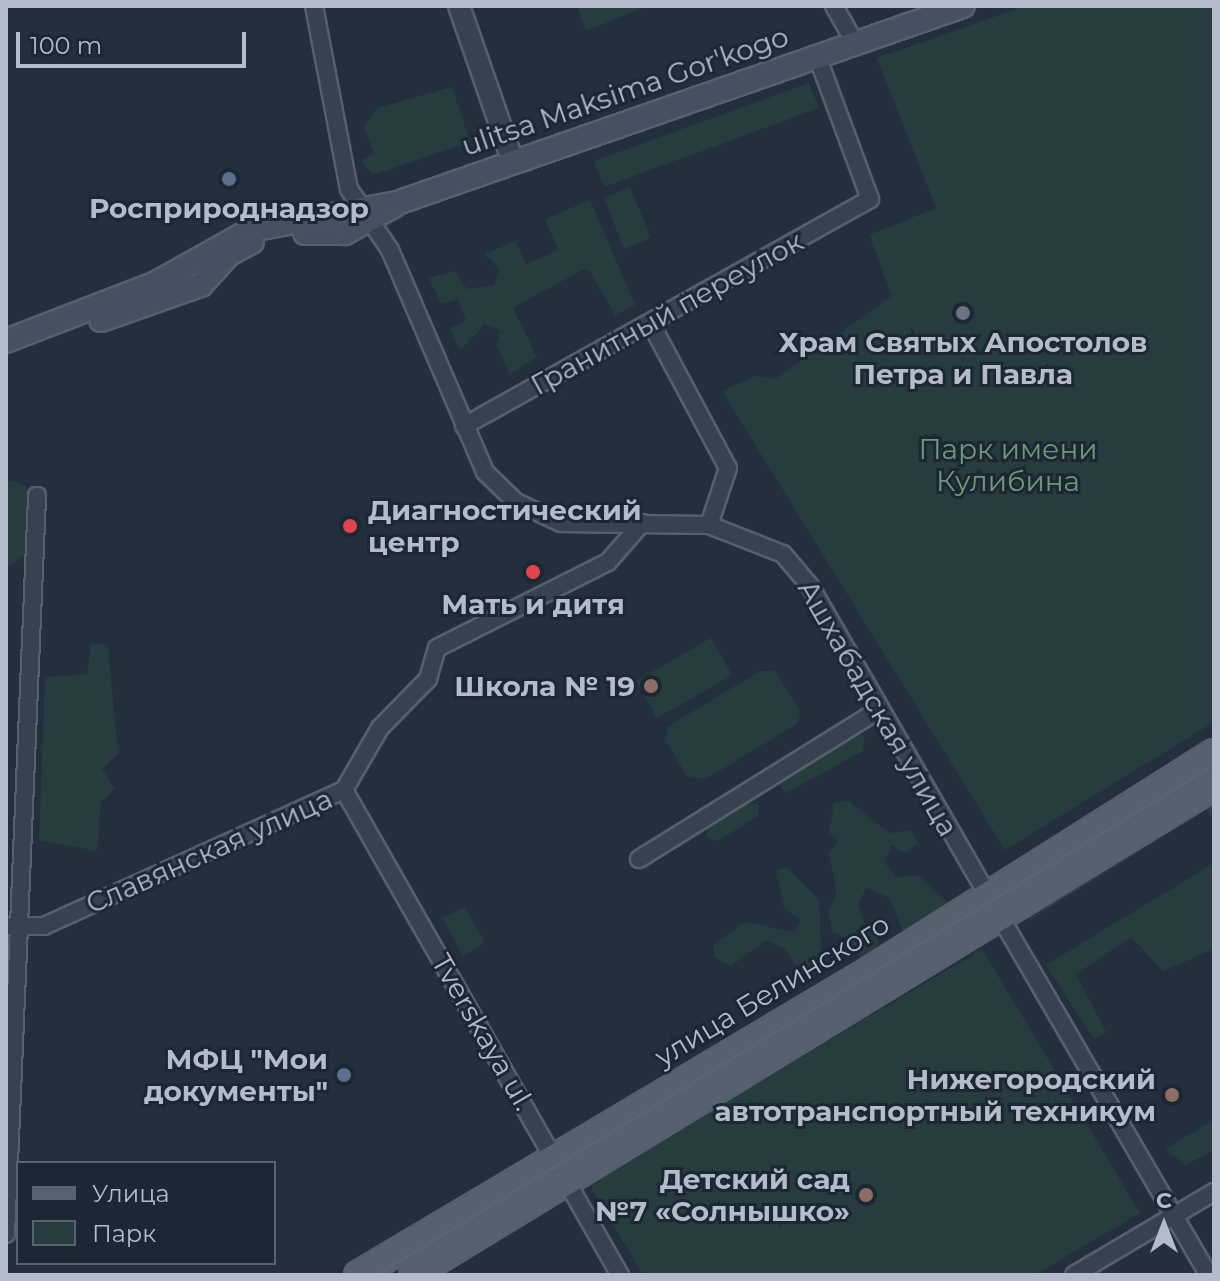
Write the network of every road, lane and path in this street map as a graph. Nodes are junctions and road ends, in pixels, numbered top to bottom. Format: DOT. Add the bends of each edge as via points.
graph roads {
  1 [pos="314,6"];
  2 [pos="459,6"];
  3 [pos="834,6"];
  4 [pos="963,6"];
  5 [pos="855,43"];
  6 [pos="817,56"];
  7 [pos="513,162"];
  8 [pos="368,215"];
  9 [pos="651,324"];
  10 [pos="14,344"];
  11 [pos="464,426"];
  12 [pos="37,496"];
  13 [pos="642,523"];
  14 [pos="709,525"];
  15 [pos="880,709"];
  16 [pos="1214,753"];
  17 [pos="1214,786"];
  18 [pos="344,790"];
  19 [pos="639,859"];
  20 [pos="988,896"];
  21 [pos="1002,920"];
  22 [pos="13,926"];
  23 [pos="555,1158"];
  24 [pos="567,1183"];
  25 [pos="1214,1192"];
  26 [pos="1173,1215"];
  27 [pos="6,1234"];
  28 [pos="358,1275"];
  29 [pos="413,1275"];
  30 [pos="620,1275"];
  31 [pos="1074,1275"];
  32 [pos="1209,1275"];
  1 -- 8 [label="street, Ашхабадская улица" via="335,139"];
  2 -- 7 [label="street"];
  3 -- 5 [label="street"];
  4 -- 5 [label="main road, ulitsa Maksima Gor'kogo"];
  5 -- 6 [label="main road, ulitsa Maksima Gor'kogo"];
  6 -- 7 [label="main road, ulitsa Maksima Gor'kogo"];
  6 -- 9 [label="street, Гранитный переулок" via="870,199"];
  7 -- 8 [label="main road, ulitsa Maksima Gor'kogo"];
  8 -- 10 [label="main road, ulitsa Maksima Gor'kogo" via="345,233 302,232 242,245 201,285"];
  8 -- 11 [label="street, Ашхабадская улица"];
  9 -- 11 [label="street, Гранитный переулок"];
  9 -- 14 [label="street" via="728,468"];
  11 -- 13 [label="street, Ашхабадская улица" via="485,472 516,502 561,523 598,529"];
  12 -- 22 [label="street"];
  13 -- 14 [label="street, Ашхабадская улица"];
  13 -- 18 [label="street, Славянская улица" via="608,562 437,648 428,679 380,728"];
  14 -- 15 [label="street, Ашхабадская улица" via="783,554"];
  15 -- 19 [label="street"];
  15 -- 20 [label="street, Ашхабадская улица"];
  16 -- 20 [label="main road, улица Белинского"];
  17 -- 21 [label="main road"];
  18 -- 22 [label="street, Славянская улица" via="202,860 44,926"];
  18 -- 23 [label="street, Tverskaya ul."];
  20 -- 23 [label="main road, улица Белинского"];
  21 -- 24 [label="main road"];
  21 -- 26 [label="street"];
  22 -- 27 [label="street"];
  23 -- 24 [label="street, Tverskaya ul."];
  23 -- 28 [label="main road, улица Белинского"];
  24 -- 29 [label="main road"];
  24 -- 30 [label="street, Tverskaya ul."];
  25 -- 26 [label="street"];
  26 -- 31 [label="street"];
  26 -- 32 [label="street"];
}
